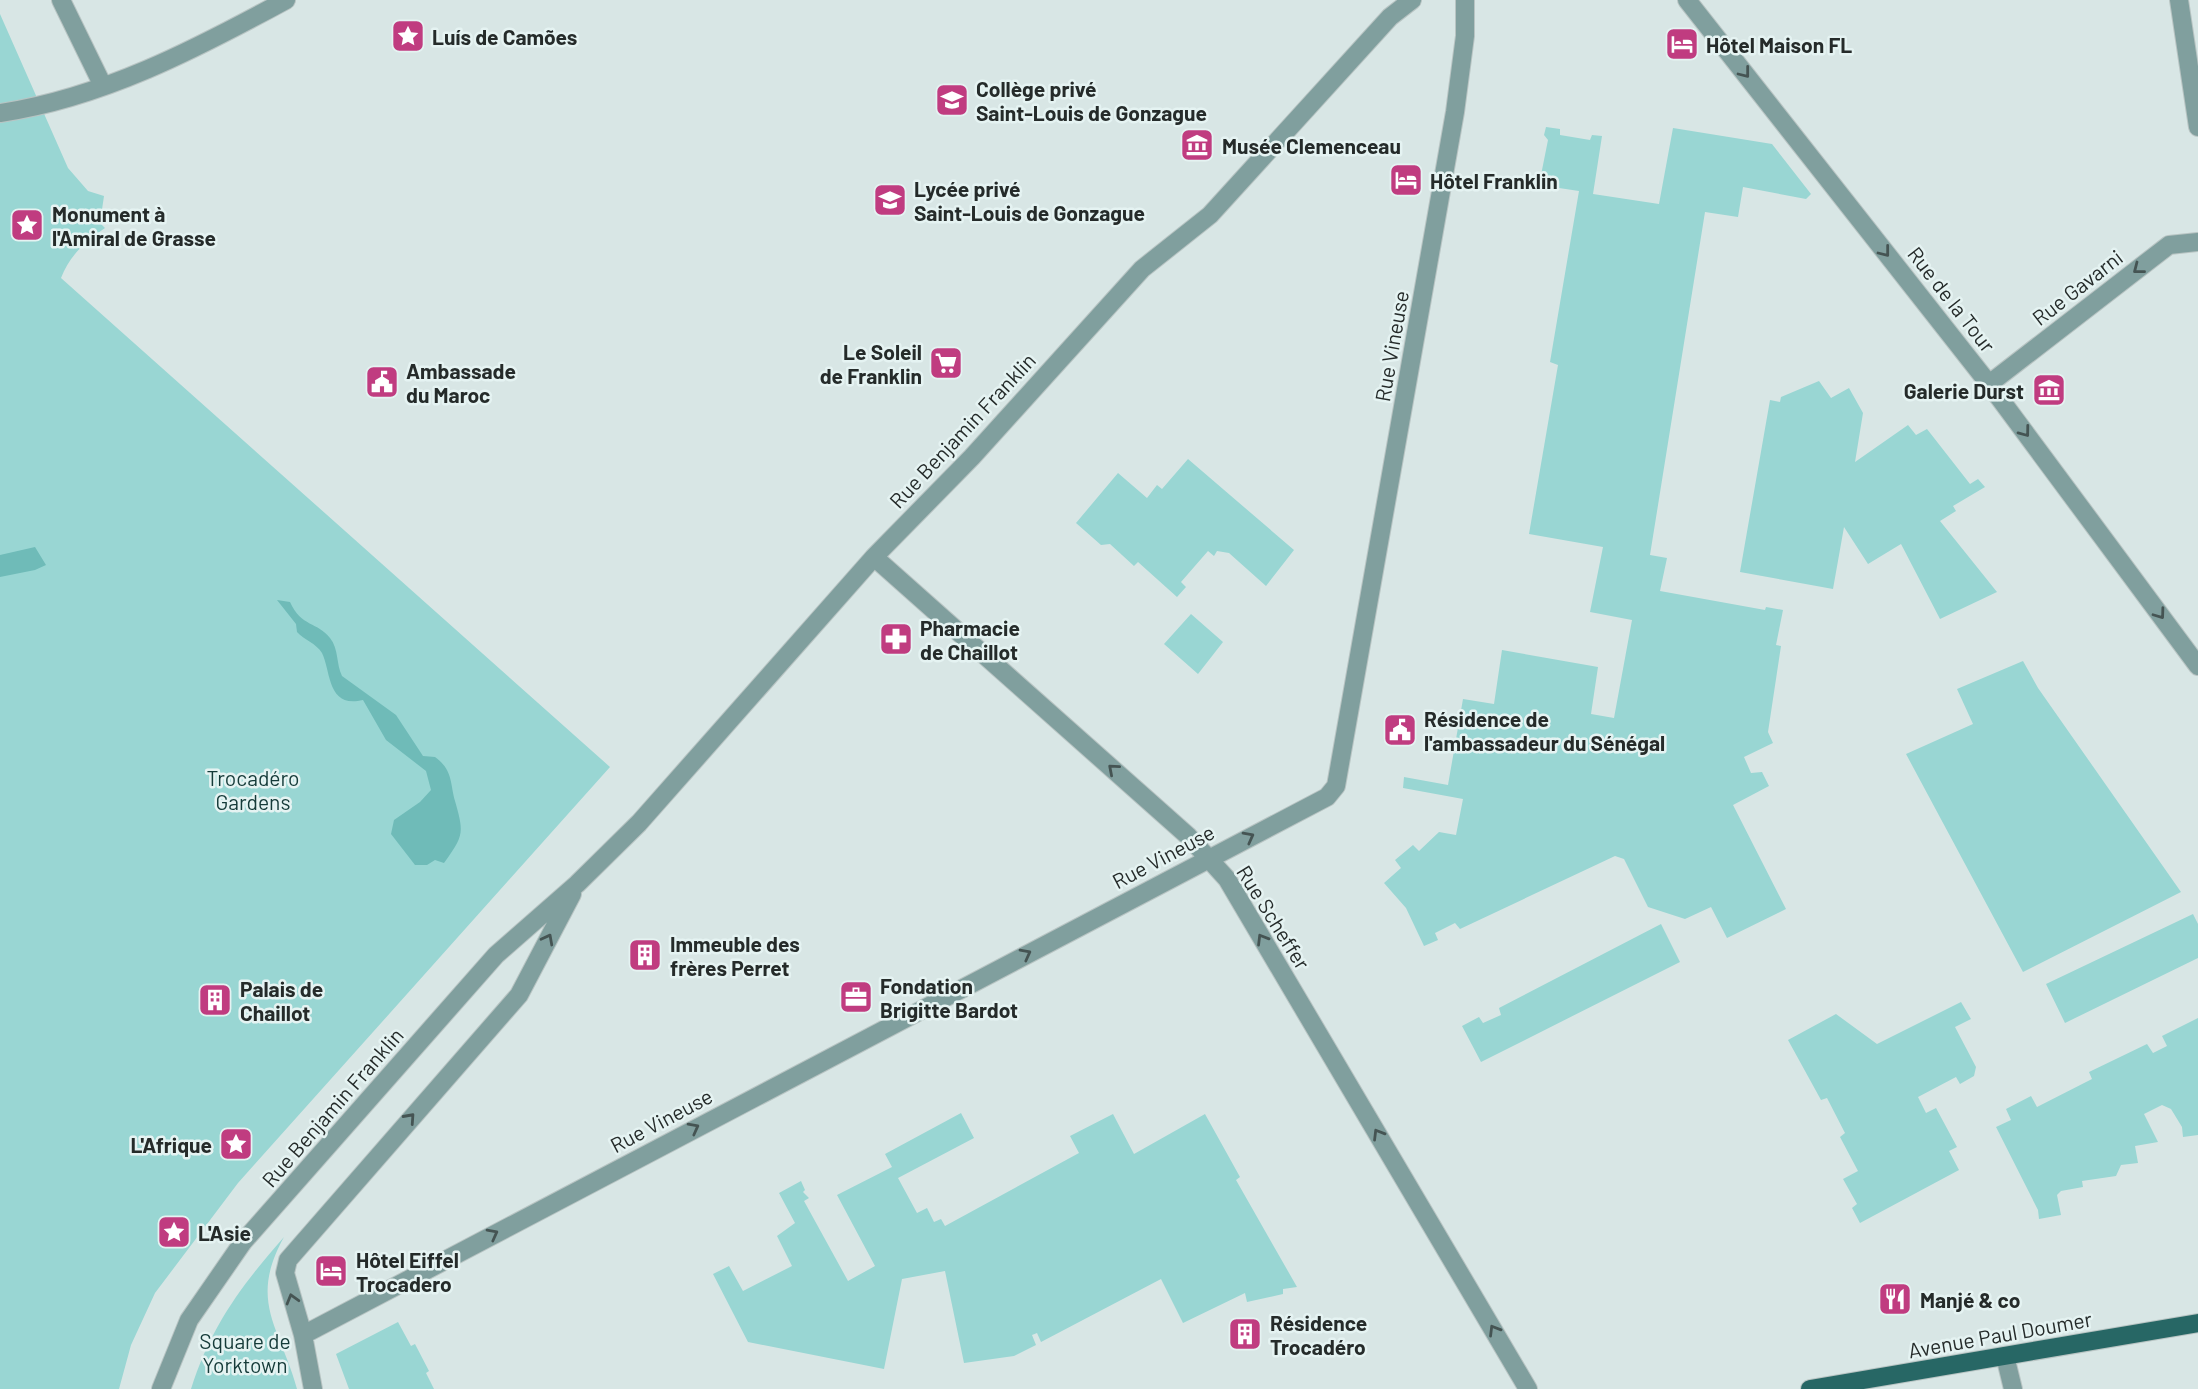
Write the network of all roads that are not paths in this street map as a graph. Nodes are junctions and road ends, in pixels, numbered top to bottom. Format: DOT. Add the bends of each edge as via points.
graph roads {
  1 [pos="61,0"];
  2 [pos="286,0"];
  3 [pos="1412,0"];
  4 [pos="1465,0"];
  5 [pos="1687,0"];
  6 [pos="2179,0"];
  7 [pos="1392,8"];
  8 [pos="103,86"];
  9 [pos="0,113"];
  10 [pos="2198,127"];
  11 [pos="2198,242"];
  12 [pos="1989,384"];
  13 [pos="874,557"];
  14 [pos="2198,666"];
  15 [pos="1209,859"];
  16 [pos="577,884"];
  17 [pos="2198,1322"];
  18 [pos="303,1335"];
  19 [pos="2005,1356"];
  20 [pos="161,1389"];
  21 [pos="313,1389"];
  22 [pos="1528,1389"];
  23 [pos="1810,1389"];
  24 [pos="2013,1389"];
  1 -- 8 [label="street"];
  2 -- 8 [label="street" via="195,49"];
  3 -- 7 [label="street, Rue Benjamin Franklin"];
  15 -- 4 [label="street, Rue Vineuse, one-way" via="1327,797 1336,786 1455,112"];
  5 -- 12 [label="street, Rue de la Tour, one-way"];
  6 -- 10 [label="street"];
  7 -- 13 [label="street, Rue Benjamin Franklin" via="1210,215 1142,269 972,457"];
  8 -- 9 [label="street" via="26,110"];
  11 -- 12 [label="street, Rue Gavarni, one-way" via="2169,245"];
  12 -- 14 [label="street, Rue de la Tour, one-way"];
  15 -- 13 [label="street, Rue Scheffer, one-way"];
  13 -- 16 [label="street, Rue Benjamin Franklin" via="676,784"];
  18 -- 15 [label="street, Rue Vineuse, one-way"];
  22 -- 15 [label="street, Rue Scheffer, one-way" via="1227,879"];
  18 -- 16 [label="street, Rue Benjamin Franklin, one-way" via="285,1273 288,1260 519,995"];
  16 -- 20 [label="street, Rue Benjamin Franklin" via="496,955 243,1242 189,1320"];
  17 -- 19 [label="main road, Avenue Paul Doumer"];
  18 -- 21 [label="street, Rue Benjamin Franklin"];
  19 -- 23 [label="main road, Avenue Paul Doumer"];
  19 -- 24 [label="street"];
}
